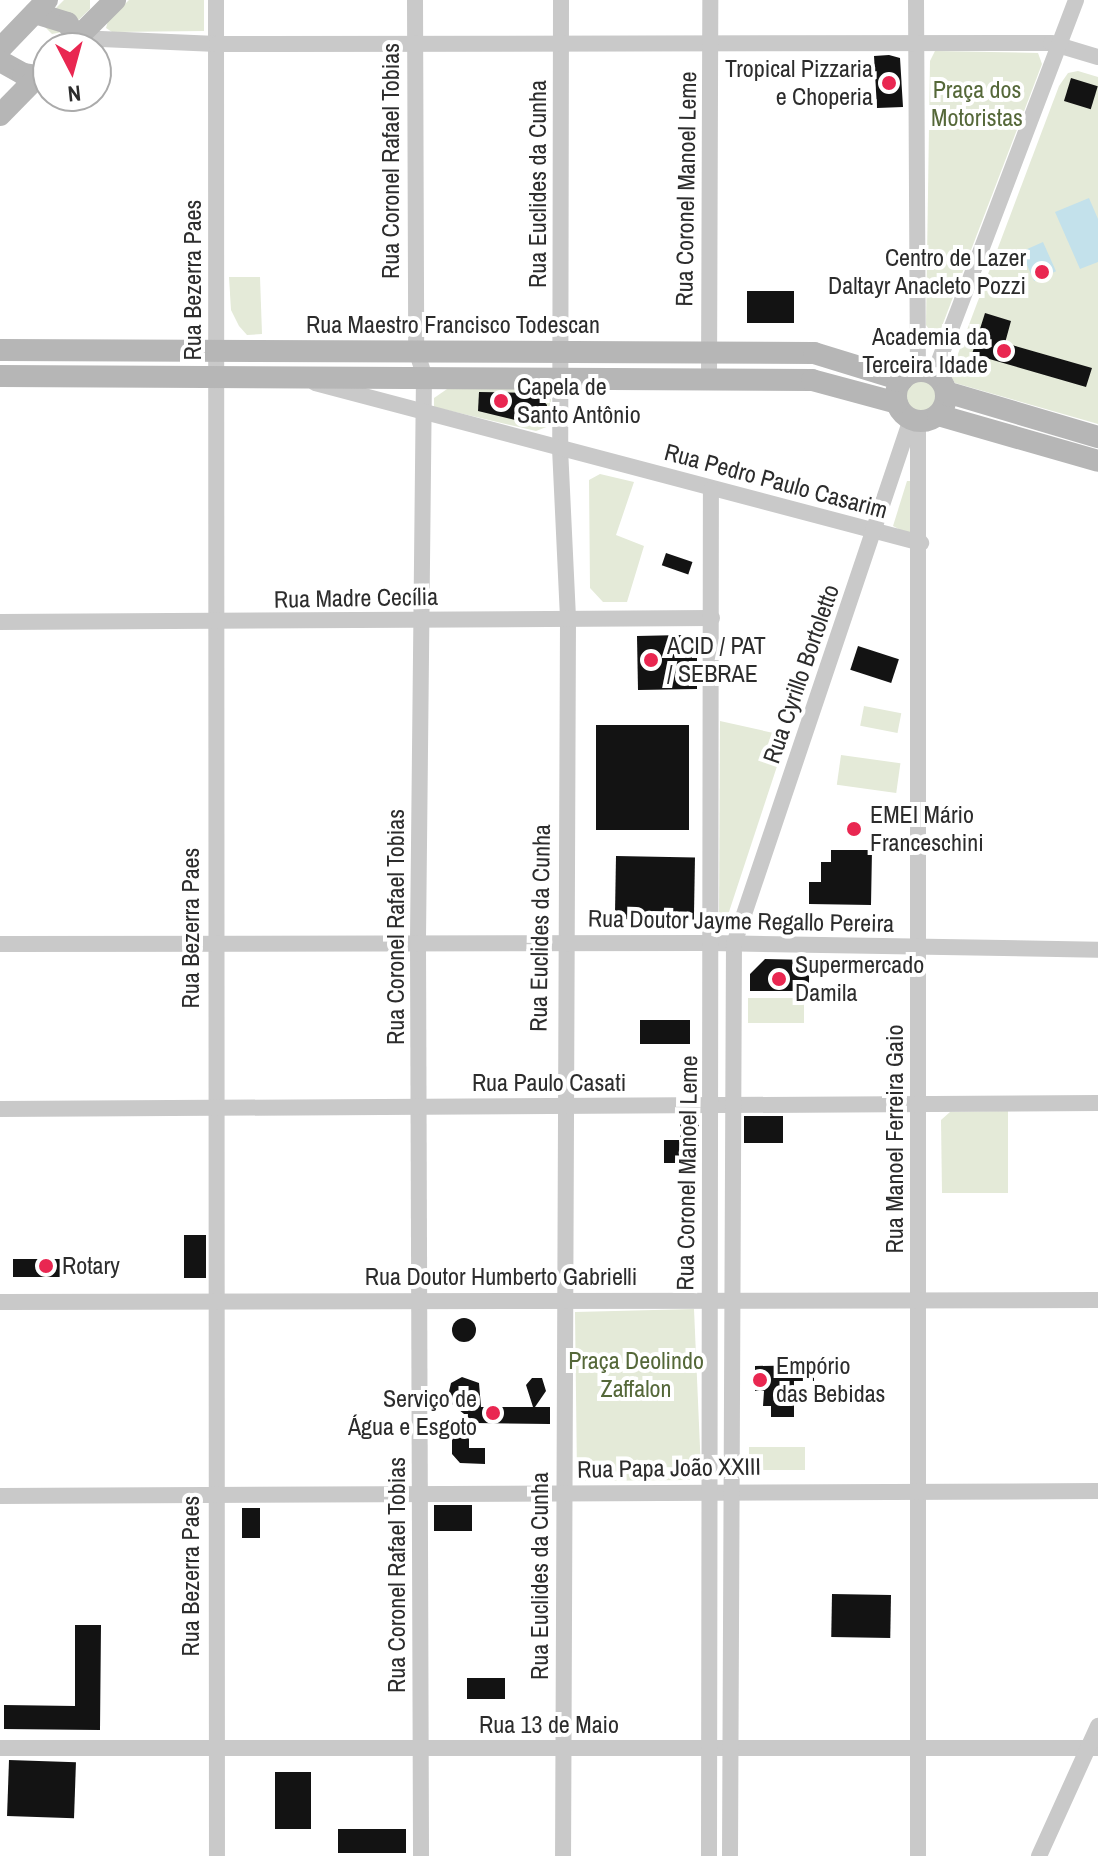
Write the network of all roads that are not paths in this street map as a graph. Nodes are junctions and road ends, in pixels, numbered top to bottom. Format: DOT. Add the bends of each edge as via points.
graph roads {
  1 [pos="115,0"];
  2 [pos="216,0"];
  3 [pos="415,0"];
  4 [pos="561,0"];
  5 [pos="710,0"];
  6 [pos="916,0"];
  7 [pos="1076,0"];
  8 [pos="41,6"];
  9 [pos="70,32"];
  10 [pos="84,32"];
  11 [pos="916,42"];
  12 [pos="112,43"];
  13 [pos="711,43"];
  14 [pos="217,44"];
  15 [pos="415,44"];
  16 [pos="561,44"];
  17 [pos="1060,46"];
  18 [pos="2,48"];
  19 [pos="1098,57"];
  20 [pos="32,73"];
  21 [pos="32,82"];
  22 [pos="0,115"];
  23 [pos="0,350"];
  24 [pos="416,350"];
  25 [pos="216,351"];
  26 [pos="563,351"];
  27 [pos="708,352"];
  28 [pos="424,375"];
  29 [pos="0,376"];
  30 [pos="560,376"];
  31 [pos="295,378"];
  32 [pos="218,379"];
  33 [pos="709,379"];
  34 [pos="925,379"];
  35 [pos="422,411"];
  36 [pos="916,414"];
  37 [pos="1098,437"];
  38 [pos="560,448"];
  39 [pos="1098,461"];
  40 [pos="711,490"];
  41 [pos="875,532"];
  42 [pos="921,543"];
  43 [pos="712,618"];
  44 [pos="568,620"];
  45 [pos="422,621"];
  46 [pos="0,622"];
  47 [pos="214,624"];
  48 [pos="215,941"];
  49 [pos="564,942"];
  50 [pos="418,943"];
  51 [pos="711,943"];
  52 [pos="0,944"];
  53 [pos="734,944"];
  54 [pos="917,949"];
  55 [pos="1098,950"];
  56 [pos="919,1103"];
  57 [pos="1098,1103"];
  58 [pos="712,1106"];
  59 [pos="733,1106"];
  60 [pos="563,1107"];
  61 [pos="422,1108"];
  62 [pos="0,1109"];
  63 [pos="215,1109"];
  64 [pos="709,1299"];
  65 [pos="734,1299"];
  66 [pos="920,1299"];
  67 [pos="1098,1300"];
  68 [pos="421,1301"];
  69 [pos="563,1301"];
  70 [pos="0,1302"];
  71 [pos="215,1302"];
  72 [pos="711,1490"];
  73 [pos="735,1490"];
  74 [pos="1098,1491"];
  75 [pos="421,1492"];
  76 [pos="919,1492"];
  77 [pos="564,1493"];
  78 [pos="214,1494"];
  79 [pos="0,1496"];
  80 [pos="1098,1726"];
  81 [pos="1094,1747"];
  82 [pos="0,1748"];
  83 [pos="420,1749"];
  84 [pos="708,1749"];
  85 [pos="731,1749"];
  86 [pos="563,1750"];
  87 [pos="216,1751"];
  88 [pos="917,1751"];
  89 [pos="217,1856"];
  90 [pos="421,1856"];
  91 [pos="563,1856"];
  92 [pos="709,1856"];
  93 [pos="730,1856"];
  94 [pos="918,1856"];
  95 [pos="1039,1856"];
  1 -- 10 [label="main road"];
  2 -- 14 [label="street, Rua Bezerra Paes"];
  3 -- 15 [label="street, Rua Coronel Rafael Tobias"];
  4 -- 16 [label="street, Rua Euclides da Cunha"];
  5 -- 13 [label="street, Rua Coronel Manoel Leme"];
  6 -- 11 [label="street"];
  7 -- 17 [label="street"];
  8 -- 9 [label="main road" via="67,23"];
  8 -- 18 [label="main road"];
  11 -- 13 [label="street"];
  11 -- 17 [label="street"];
  11 -- 34 [label="street"];
  12 -- 14 [label="street"];
  13 -- 16 [label="street"];
  13 -- 27 [label="street, Rua Coronel Manoel Leme"];
  14 -- 15 [label="street"];
  14 -- 25 [label="street, Rua Bezerra Paes"];
  15 -- 16 [label="street"];
  15 -- 24 [label="street, Rua Coronel Rafael Tobias"];
  16 -- 26 [label="street, Rua Euclides da Cunha"];
  17 -- 19 [label="street"];
  17 -- 34 [label="street"];
  18 -- 20 [label="main road" via="23,74"];
  21 -- 22 [label="main road"];
  23 -- 25 [label="main road, Rua Maestro Francisco Todescan"];
  24 -- 25 [label="main road, Rua Maestro Francisco Todescan"];
  24 -- 26 [label="main road, Rua Maestro Francisco Todescan"];
  24 -- 28 [label="street, Rua Coronel Rafael Tobias"];
  25 -- 32 [label="street, Rua Bezerra Paes"];
  26 -- 27 [label="main road, Rua Maestro Francisco Todescan"];
  26 -- 30 [label="street, Rua Euclides da Cunha"];
  27 -- 33 [label="street, Rua Coronel Manoel Leme"];
  27 -- 34 [label="main road, Rua Maestro Francisco Todescan" via="814,353"];
  28 -- 30 [label="main road"];
  28 -- 31 [label="main road"];
  28 -- 35 [label="street, Rua Coronel Rafael Tobias"];
  29 -- 32 [label="main road"];
  30 -- 33 [label="main road"];
  30 -- 38 [label="street, Rua Euclides da Cunha"];
  31 -- 32 [label="main road"];
  31 -- 35 [label="street, Rua Pedro Paulo Casarim"];
  32 -- 47 [label="street, Rua Bezerra Paes"];
  33 -- 36 [label="main road" via="812,380"];
  34 -- 36 [label="main road"];
  34 -- 36 [label="main road"];
  34 -- 37 [label="main road, Rua Maestro Francisco Todescan"];
  35 -- 38 [label="street, Rua Pedro Paulo Casarim"];
  35 -- 45 [label="street, Rua Coronel Rafael Tobias"];
  36 -- 39 [label="main road"];
  36 -- 41 [label="street, Rua Cyrillo Bortoletto"];
  36 -- 42 [label="street, Rua Manoel Ferreira Gaio"];
  38 -- 40 [label="street, Rua Pedro Paulo Casarim"];
  38 -- 44 [label="street, Rua Euclides da Cunha"];
  40 -- 41 [label="street, Rua Pedro Paulo Casarim"];
  40 -- 43 [label="street, Rua Coronel Manoel Leme"];
  41 -- 42 [label="street, Rua Pedro Paulo Casarim"];
  41 -- 53 [label="street, Rua Cyrillo Bortoletto"];
  42 -- 54 [label="street, Rua Manoel Ferreira Gaio"];
  43 -- 44 [label="street, Rua Madre Cecília"];
  43 -- 51 [label="street, Rua Coronel Manoel Leme"];
  44 -- 45 [label="street, Rua Madre Cecília"];
  44 -- 49 [label="street, Rua Euclides da Cunha"];
  45 -- 47 [label="street, Rua Madre Cecília"];
  45 -- 50 [label="street, Rua Coronel Rafael Tobias"];
  46 -- 47 [label="street, Rua Madre Cecília"];
  47 -- 48 [label="street, Rua Bezerra Paes"];
  48 -- 50 [label="street, Rua Doutor Jayme Regallo Pereira"];
  48 -- 52 [label="street, Rua Doutor Jayme Regallo Pereira"];
  48 -- 63 [label="street, Rua Bezerra Paes"];
  49 -- 50 [label="street, Rua Doutor Jayme Regallo Pereira"];
  49 -- 51 [label="street, Rua Doutor Jayme Regallo Pereira"];
  49 -- 60 [label="street, Rua Euclides da Cunha"];
  50 -- 61 [label="street, Rua Coronel Rafael Tobias"];
  51 -- 53 [label="street, Rua Doutor Jayme Regallo Pereira"];
  51 -- 58 [label="street, Rua Coronel Manoel Leme"];
  53 -- 54 [label="street, Rua Doutor Jayme Regallo Pereira"];
  53 -- 59 [label="street, Rua Coronel Manoel Leme"];
  54 -- 55 [label="street, Rua Doutor Jayme Regallo Pereira"];
  54 -- 56 [label="street, Rua Manoel Ferreira Gaio"];
  56 -- 57 [label="street, Rua Paulo Casati"];
  56 -- 59 [label="street, Rua Paulo Casati"];
  56 -- 66 [label="street, Rua Manoel Ferreira Gaio"];
  58 -- 59 [label="street, Rua Paulo Casati"];
  58 -- 60 [label="street, Rua Paulo Casati"];
  58 -- 64 [label="street, Rua Coronel Manoel Leme"];
  59 -- 65 [label="street, Rua Coronel Manoel Leme"];
  60 -- 61 [label="street, Rua Paulo Casati"];
  60 -- 69 [label="street, Rua Euclides da Cunha"];
  61 -- 63 [label="street, Rua Paulo Casati"];
  61 -- 68 [label="street, Rua Coronel Rafael Tobias"];
  62 -- 63 [label="street, Rua Paulo Casati"];
  63 -- 71 [label="street, Rua Bezerra Paes"];
  64 -- 65 [label="street, Rua Doutor Humberto Gabrielli"];
  64 -- 69 [label="street, Rua Doutor Humberto Gabrielli"];
  64 -- 72 [label="street, Rua Coronel Manoel Leme"];
  65 -- 66 [label="street, Rua Doutor Humberto Gabrielli"];
  65 -- 73 [label="street, Rua Coronel Manoel Leme"];
  66 -- 67 [label="street, Rua Doutor Humberto Gabrielli"];
  66 -- 76 [label="street, Rua Manoel Ferreira Gaio"];
  68 -- 69 [label="street, Rua Doutor Humberto Gabrielli"];
  68 -- 71 [label="street, Rua Doutor Humberto Gabrielli"];
  68 -- 75 [label="street, Rua Coronel Rafael Tobias"];
  69 -- 77 [label="street, Rua Euclides da Cunha"];
  70 -- 71 [label="street, Rua Doutor Humberto Gabrielli"];
  71 -- 78 [label="street, Rua Bezerra Paes"];
  72 -- 73 [label="street, Rua Papa João XXIII"];
  72 -- 77 [label="street, Rua Papa João XXIII"];
  72 -- 84 [label="street, Rua Coronel Manoel Leme"];
  73 -- 76 [label="street, Rua Papa João XXIII"];
  73 -- 85 [label="street, Rua Coronel Manoel Leme"];
  74 -- 76 [label="street, Rua Papa João XXIII"];
  75 -- 77 [label="street, Rua Papa João XXIII"];
  75 -- 78 [label="street, Rua Papa João XXIII"];
  75 -- 83 [label="street, Rua Coronel Rafael Tobias"];
  76 -- 88 [label="street, Rua Manoel Ferreira Gaio"];
  77 -- 86 [label="street, Rua Euclides da Cunha"];
  78 -- 79 [label="street, Rua Papa João XXIII"];
  78 -- 87 [label="street, Rua Bezerra Paes"];
  80 -- 81 [label="street"];
  81 -- 88 [label="street, Rua 13 de Maio"];
  81 -- 95 [label="street"];
  82 -- 87 [label="street, Rua 13 de Maio"];
  83 -- 86 [label="street, Rua 13 de Maio"];
  83 -- 87 [label="street, Rua 13 de Maio"];
  83 -- 90 [label="street, Rua Coronel Rafael Tobias"];
  84 -- 85 [label="street, Rua 13 de Maio"];
  84 -- 86 [label="street, Rua 13 de Maio"];
  84 -- 92 [label="street, Rua Coronel Manoel Leme"];
  85 -- 88 [label="street, Rua 13 de Maio"];
  85 -- 93 [label="street, Rua Coronel Manoel Leme"];
  86 -- 91 [label="street, Rua Euclides da Cunha"];
  87 -- 89 [label="street, Rua Bezerra Paes"];
  88 -- 94 [label="street, Rua Manoel Ferreira Gaio"];
}
